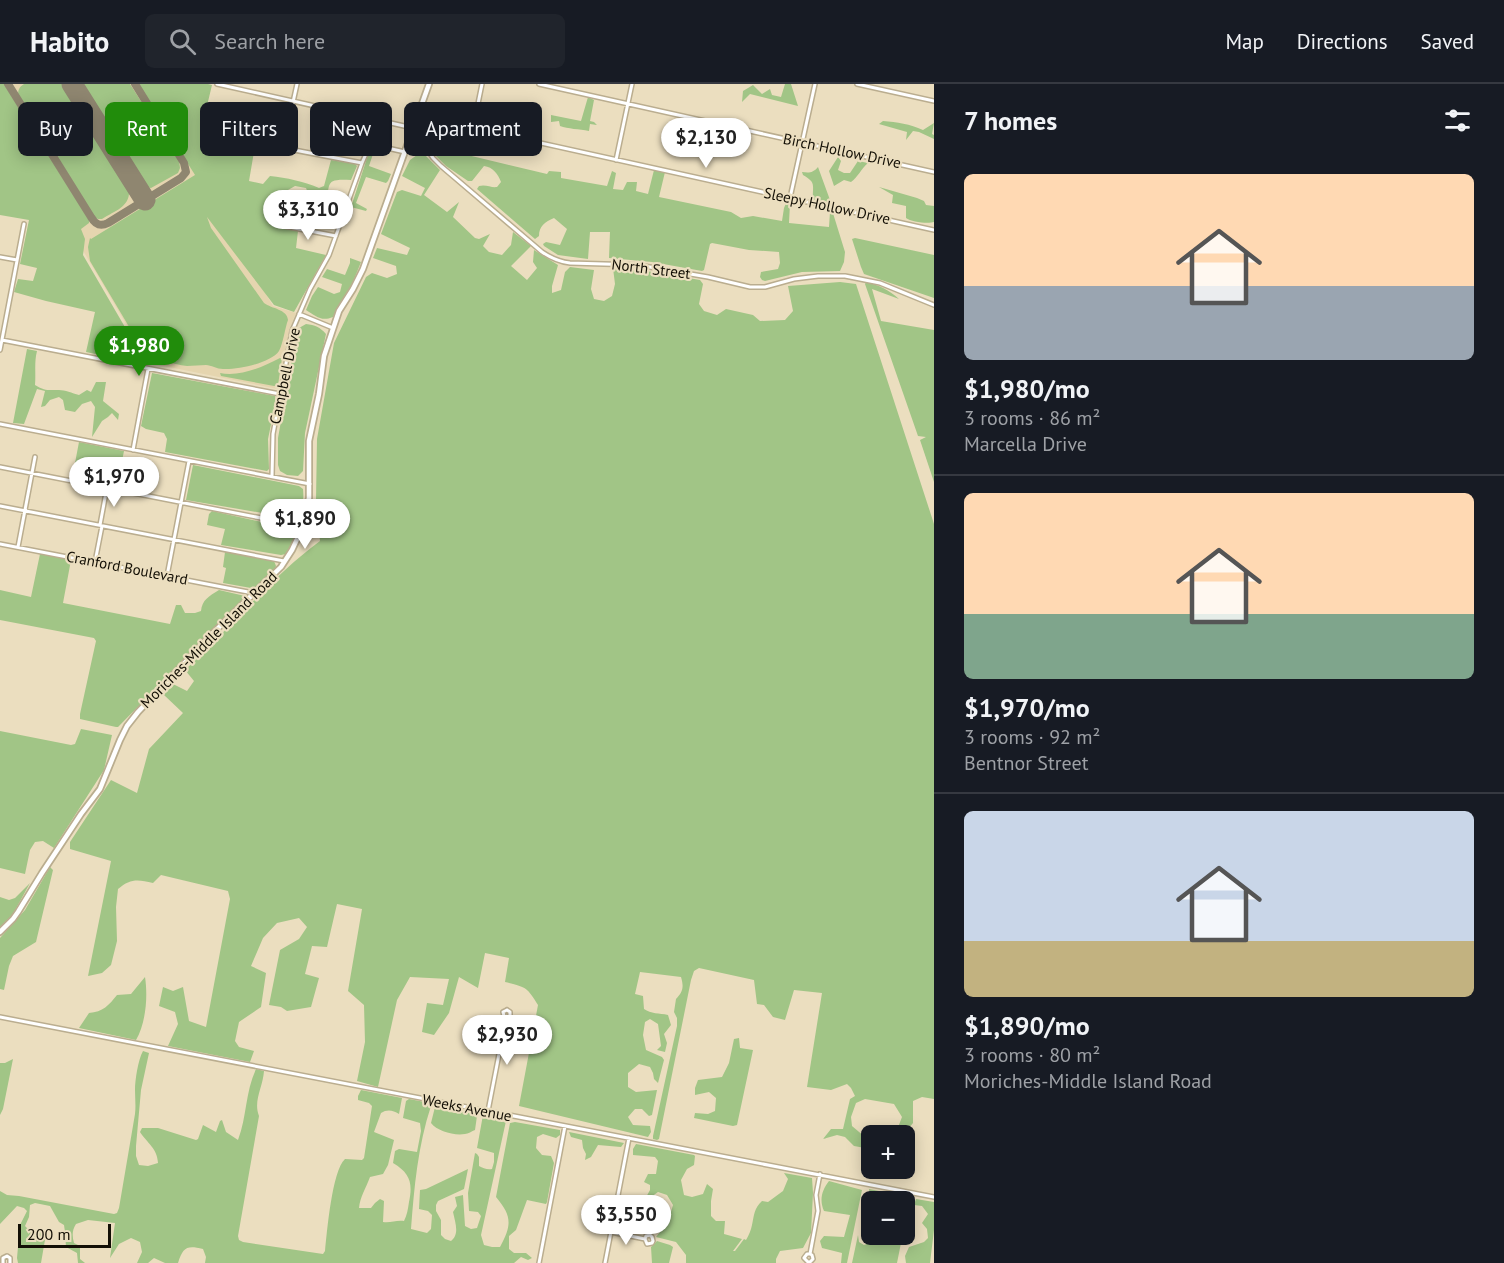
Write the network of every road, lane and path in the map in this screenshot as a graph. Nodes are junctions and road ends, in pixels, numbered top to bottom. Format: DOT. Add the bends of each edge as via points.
graph roads {
  1 [pos="217,84"];
  2 [pos="297,84"];
  3 [pos="429,84"];
  4 [pos="482,84"];
  5 [pos="539,84"];
  6 [pos="632,84"];
  7 [pos="815,84"];
  8 [pos="858,84"];
  9 [pos="293,101"];
  10 [pos="934,101"];
  11 [pos="422,102"];
  12 [pos="478,102"];
  13 [pos="628,104"];
  14 [pos="404,126"];
  15 [pos="542,143"];
  16 [pos="802,143"];
  17 [pos="404,149"];
  18 [pos="298,151"];
  19 [pos="404,154"];
  20 [pos="432,156"];
  21 [pos="616,160"];
  22 [pos="362,163"];
  23 [pos="934,172"];
  24 [pos="790,198"];
  25 [pos="24,224"];
  26 [pos="284,226"];
  27 [pos="934,230"];
  28 [pos="336,236"];
  29 [pos="0,257"];
  30 [pos="17,260"];
  31 [pos="934,305"];
  32 [pos="299,314"];
  33 [pos="333,328"];
  34 [pos="2,340"];
  35 [pos="0,350"];
  36 [pos="149,368"];
  37 [pos="280,394"];
  38 [pos="0,424"];
  39 [pos="133,450"];
  40 [pos="35,457"];
  41 [pos="189,461"];
  42 [pos="0,467"];
  43 [pos="110,471"];
  44 [pos="32,474"];
  45 [pos="272,476"];
  46 [pos="309,484"];
  47 [pos="107,488"];
  48 [pos="181,503"];
  49 [pos="0,506"];
  50 [pos="26,510"];
  51 [pos="101,525"];
  52 [pos="302,526"];
  53 [pos="173,539"];
  54 [pos="0,544"];
  55 [pos="18,548"];
  56 [pos="95,562"];
  57 [pos="285,562"];
  58 [pos="167,576"];
  59 [pos="253,595"];
  60 [pos="0,932"];
  61 [pos="0,1017"];
  62 [pos="506,1018"];
  63 [pos="488,1111"];
  64 [pos="565,1126"];
  65 [pos="629,1138"];
  66 [pos="820,1174"];
  67 [pos="934,1197"];
  68 [pos="611,1232"];
  69 [pos="645,1239"];
  70 [pos="810,1254"];
  71 [pos="3,1263"];
  72 [pos="10,1263"];
  73 [pos="539,1263"];
  74 [pos="605,1263"];
  1 -- 9 [label="street"];
  2 -- 9 [label="street"];
  3 -- 11 [label="main road, Moriches-Middle Island Road"];
  4 -- 12 [label="street"];
  5 -- 13 [label="street, Birch Hollow Drive"];
  6 -- 13 [label="street"];
  7 -- 16 [label="street"];
  8 -- 10 [label="street"];
  9 -- 14 [label="street"];
  13 -- 16 [label="street, Birch Hollow Drive"];
  13 -- 21 [label="street"];
  15 -- 21 [label="street, Sleepy Hollow Drive"];
  16 -- 23 [label="street, Birch Hollow Drive"];
  16 -- 24 [label="street"];
  17 -- 22 [label="street, Campbell Drive" via="372,145"];
  18 -- 22 [label="street"];
  19 -- 33 [label="main road, Moriches-Middle Island Road" via="363,269"];
  20 -- 31 [label="street, North Street" via="542,252 560,261 638,265 750,287 818,276 845,276 880,283"];
  21 -- 24 [label="street, Sleepy Hollow Drive"];
  22 -- 28 [label="street, Campbell Drive"];
  24 -- 27 [label="street, Sleepy Hollow Drive"];
  25 -- 30 [label="street"];
  26 -- 28 [label="street"];
  28 -- 32 [label="street, Campbell Drive"];
  29 -- 30 [label="street"];
  30 -- 34 [label="street"];
  32 -- 33 [label="street"];
  32 -- 37 [label="street, Campbell Drive"];
  33 -- 46 [label="main road, Moriches-Middle Island Road" via="309,441"];
  34 -- 35 [label="street"];
  34 -- 36 [label="street"];
  36 -- 37 [label="street"];
  36 -- 39 [label="street"];
  37 -- 45 [label="street, Campbell Drive" via="272,441"];
  38 -- 39 [label="street"];
  39 -- 41 [label="street"];
  40 -- 44 [label="street"];
  41 -- 45 [label="street"];
  41 -- 48 [label="street"];
  42 -- 44 [label="street"];
  43 -- 47 [label="street"];
  44 -- 47 [label="street"];
  44 -- 50 [label="street"];
  45 -- 46 [label="street"];
  46 -- 52 [label="main road, Moriches-Middle Island Road"];
  47 -- 48 [label="street"];
  47 -- 51 [label="street"];
  48 -- 52 [label="street"];
  48 -- 53 [label="street"];
  49 -- 50 [label="street"];
  50 -- 51 [label="street"];
  50 -- 55 [label="street"];
  51 -- 53 [label="street"];
  51 -- 56 [label="street"];
  52 -- 57 [label="main road, Moriches-Middle Island Road"];
  53 -- 57 [label="street"];
  53 -- 58 [label="street"];
  54 -- 55 [label="street, Cranford Boulevard"];
  55 -- 56 [label="street, Cranford Boulevard"];
  56 -- 58 [label="street, Cranford Boulevard"];
  57 -- 59 [label="main road, Moriches-Middle Island Road"];
  58 -- 59 [label="street, Cranford Boulevard"];
  59 -- 60 [label="main road, Moriches-Middle Island Road" via="132,720 100,789 18,912"];
  61 -- 63 [label="street, Weeks Avenue"];
  62 -- 63 [label="street"];
  63 -- 64 [label="street, Weeks Avenue"];
  64 -- 65 [label="street, Weeks Avenue"];
  64 -- 73 [label="street"];
  65 -- 66 [label="street, Weeks Avenue"];
  65 -- 68 [label="street"];
  66 -- 67 [label="street, Weeks Avenue"];
  66 -- 70 [label="street"];
  68 -- 69 [label="street"];
  68 -- 74 [label="street"];
  71 -- 72 [label="street" via="5,1256"];
}
